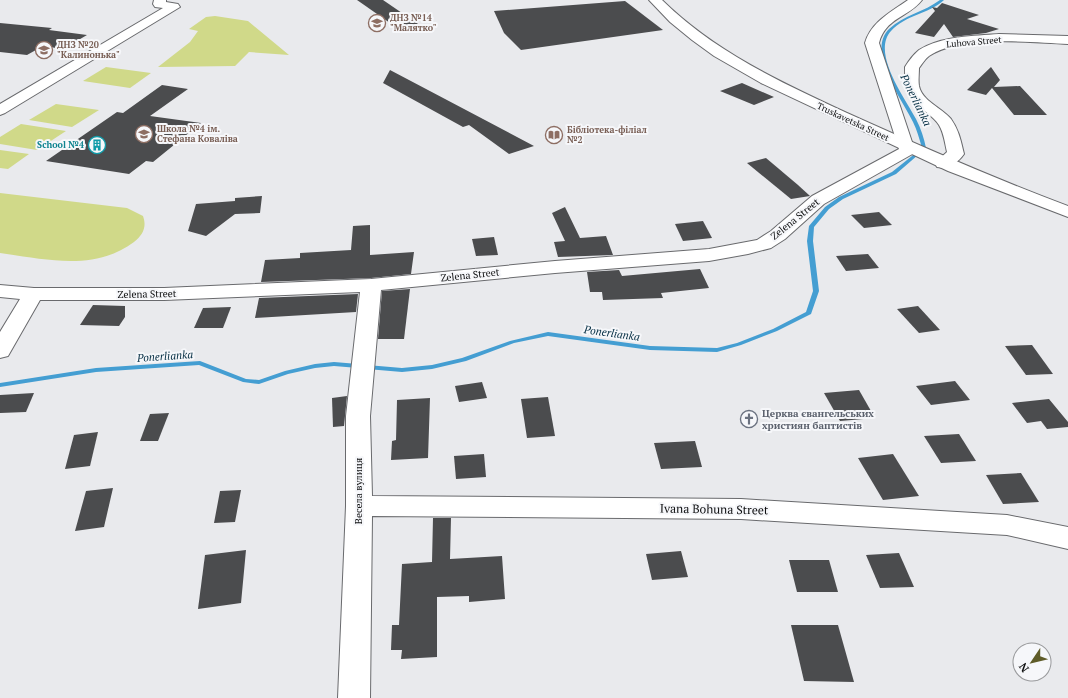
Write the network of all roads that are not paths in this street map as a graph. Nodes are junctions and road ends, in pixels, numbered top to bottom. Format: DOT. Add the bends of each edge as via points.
graph roads {
  1 [pos="160,0"];
  2 [pos="655,0"];
  3 [pos="916,0"];
  4 [pos="1068,40"];
  5 [pos="0,110"];
  6 [pos="909,148"];
  7 [pos="936,160"];
  8 [pos="1068,212"];
  9 [pos="371,285"];
  10 [pos="0,290"];
  11 [pos="34,294"];
  12 [pos="0,351"];
  13 [pos="359,506"];
  14 [pos="1068,538"];
  15 [pos="354,698"];
  1 -- 5 [label="street" via="159,4 174,8"];
  2 -- 6 [label="street, Truskavetska Street" via="679,24 731,62"];
  3 -- 6 [label="street" via="885,23 873,35 872,43"];
  4 -- 7 [label="street, Luhova Street" via="970,40 945,43 921,55 913,64 910,73 912,88 920,101 945,122 956,154"];
  6 -- 7 [label="street, Truskavetska Street"];
  6 -- 9 [label="street, Zelena Street" via="818,200 764,244 741,250"];
  7 -- 8 [label="street, Truskavetska Street"];
  9 -- 11 [label="street, Zelena Street" via="164,294"];
  9 -- 13 [label="street, Весела вулиця" via="358,416"];
  10 -- 11 [label="street, Zelena Street"];
  11 -- 12 [label="street"];
  13 -- 14 [label="street, Ivana Bohuna Street" via="741,508 1007,525"];
  13 -- 15 [label="street, Весела вулиця"];
}
